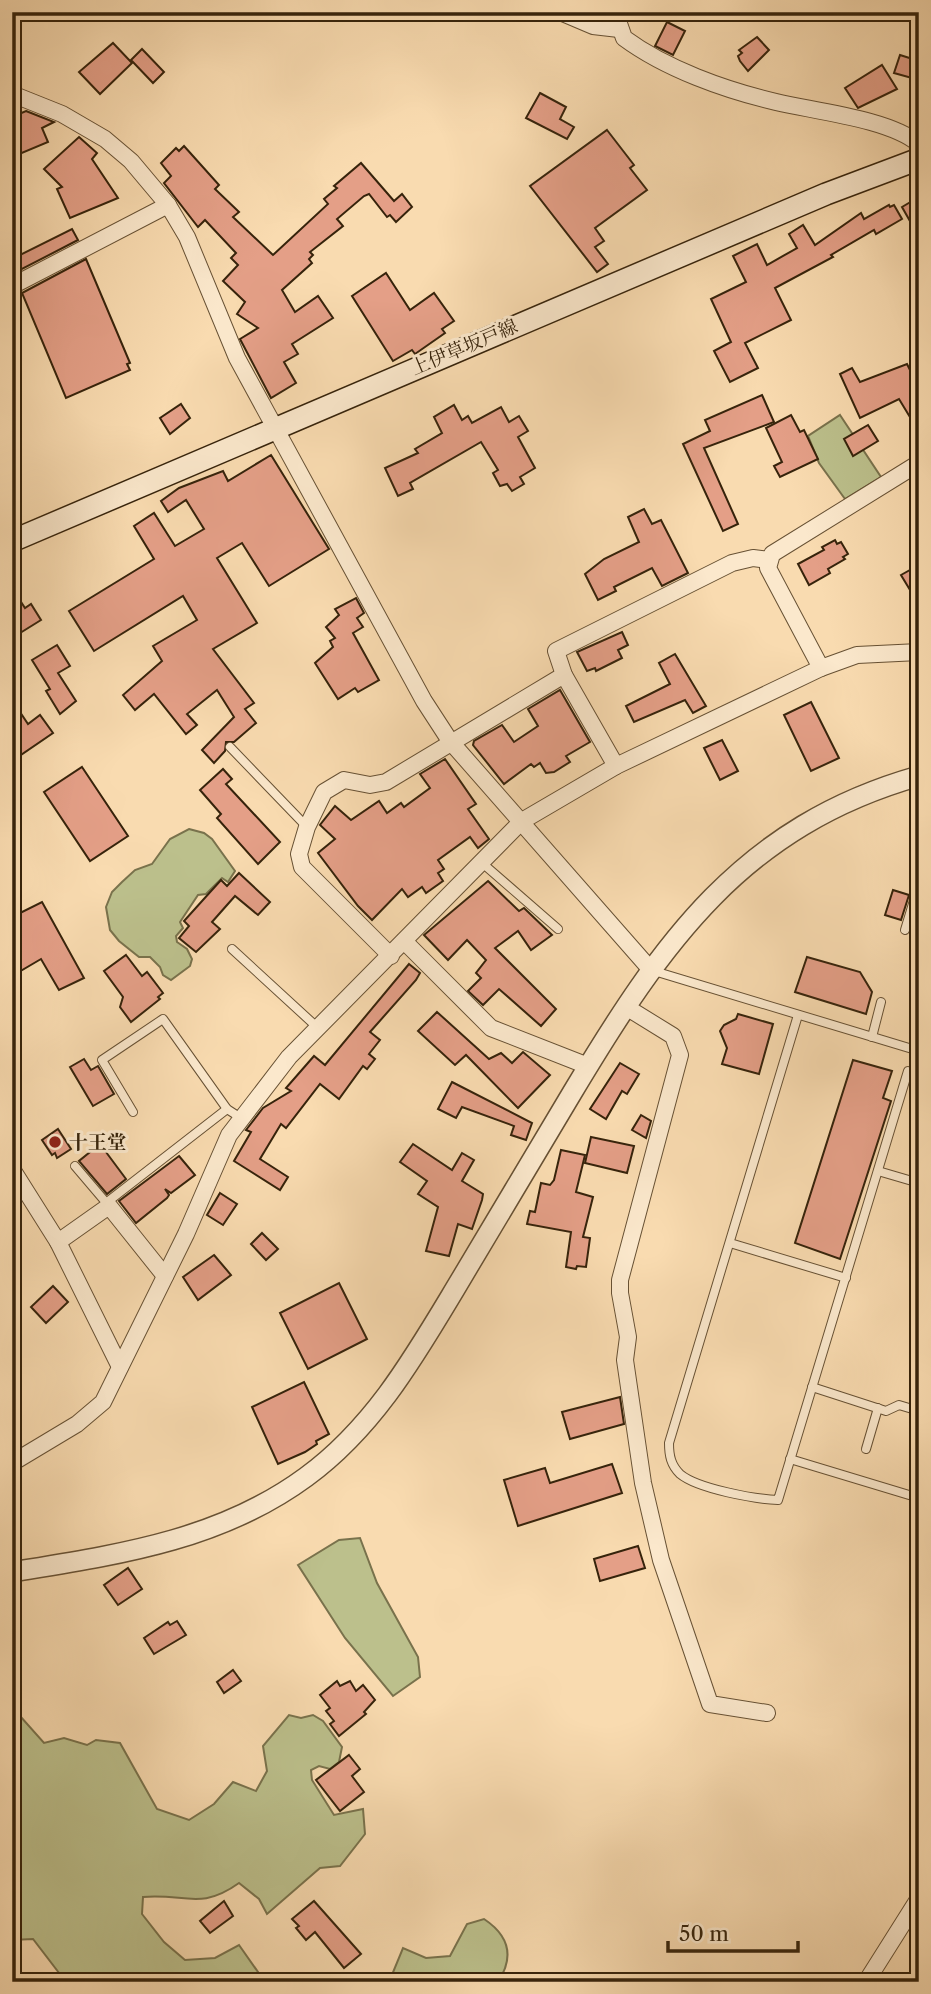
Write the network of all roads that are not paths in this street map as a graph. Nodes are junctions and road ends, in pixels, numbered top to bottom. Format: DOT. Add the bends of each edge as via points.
graph roads {
  1 [pos="560,12"];
  2 [pos="620,21"];
  3 [pos="12,94"];
  4 [pos="919,144"];
  5 [pos="919,159"];
  6 [pos="168,205"];
  7 [pos="12,286"];
  8 [pos="274,429"];
  9 [pos="919,463"];
  10 [pos="12,541"];
  11 [pos="769,559"];
  12 [pos="919,652"];
  13 [pos="821,668"];
  14 [pos="564,675"];
  15 [pos="450,741"];
  16 [pos="230,747"];
  17 [pos="616,766"];
  18 [pos="919,776"];
  19 [pos="522,821"];
  20 [pos="307,827"];
  21 [pos="481,862"];
  22 [pos="919,884"];
  23 [pos="558,929"];
  24 [pos="905,930"];
  25 [pos="404,941"];
  26 [pos="232,949"];
  27 [pos="391,956"];
  28 [pos="651,970"];
  29 [pos="881,1002"];
  30 [pos="626,1007"];
  31 [pos="798,1015"];
  32 [pos="318,1028"];
  33 [pos="872,1037"];
  34 [pos="919,1051"];
  35 [pos="588,1066"];
  36 [pos="908,1071"];
  37 [pos="227,1109"];
  38 [pos="133,1112"];
  39 [pos="241,1118"];
  40 [pos="75,1166"];
  41 [pos="12,1168"];
  42 [pos="878,1171"];
  43 [pos="919,1182"];
  44 [pos="107,1205"];
  45 [pos="58,1242"];
  46 [pos="730,1242"];
  47 [pos="164,1276"];
  48 [pos="846,1278"];
  49 [pos="120,1367"];
  50 [pos="812,1387"];
  51 [pos="878,1408"];
  52 [pos="919,1411"];
  53 [pos="866,1449"];
  54 [pos="790,1459"];
  55 [pos="12,1463"];
  56 [pos="919,1498"];
  57 [pos="12,1572"];
  58 [pos="767,1713"];
  59 [pos="919,1898"];
  60 [pos="866,1982"];
  1 -- 2 [label="street" via="593,26"];
  2 -- 4 [label="street" via="624,38 635,46 722,86 892,128"];
  3 -- 6 [label="street" via="62,114 105,139 131,161"];
  5 -- 8 [label="main road, 上伊草坂戸線" via="826,194"];
  6 -- 7 [label="street"];
  6 -- 8 [label="street"];
  8 -- 10 [label="main road, 上伊草坂戸線"];
  8 -- 15 [label="street"];
  9 -- 11 [label="street"];
  11 -- 13 [label="street" via="768,568"];
  11 -- 14 [label="street" via="733,563 556,651"];
  12 -- 13 [label="street" via="857,655"];
  13 -- 17 [label="street"];
  14 -- 15 [label="street"];
  14 -- 17 [label="street"];
  15 -- 19 [label="street"];
  15 -- 20 [label="street" via="386,782 370,785 344,780 324,792"];
  16 -- 20 [label="lane"];
  17 -- 19 [label="street"];
  18 -- 28 [label="street" via="883,786 797,827 697,911"];
  19 -- 21 [label="street"];
  19 -- 28 [label="street"];
  20 -- 27 [label="street" via="299,854 302,867"];
  21 -- 23 [label="lane"];
  21 -- 25 [label="street"];
  22 -- 24 [label="lane"];
  25 -- 27 [label="street"];
  25 -- 35 [label="street" via="491,1028"];
  26 -- 32 [label="lane"];
  27 -- 32 [label="street"];
  28 -- 30 [label="street"];
  28 -- 31 [label="lane"];
  29 -- 33 [label="lane"];
  30 -- 35 [label="street"];
  30 -- 58 [label="street" via="664,1028 673,1036 680,1055 620,1280 628,1337 625,1360 643,1483 661,1560 709,1704"];
  31 -- 33 [label="lane"];
  31 -- 46 [label="lane"];
  32 -- 39 [label="street"];
  33 -- 34 [label="lane"];
  35 -- 57 [label="street" via="399,1382 354,1436 306,1478 209,1531"];
  36 -- 42 [label="lane"];
  37 -- 38 [label="lane" via="163,1018 103,1060"];
  37 -- 39 [label="lane"];
  37 -- 44 [label="lane"];
  39 -- 47 [label="street"];
  40 -- 44 [label="lane"];
  41 -- 45 [label="street"];
  42 -- 43 [label="lane"];
  42 -- 48 [label="lane"];
  44 -- 45 [label="street"];
  44 -- 47 [label="street"];
  45 -- 49 [label="street"];
  46 -- 48 [label="lane"];
  46 -- 54 [label="lane" via="669,1443 669,1456 681,1475 693,1482 778,1500"];
  47 -- 49 [label="street"];
  48 -- 50 [label="lane"];
  49 -- 55 [label="street" via="103,1402 78,1424"];
  50 -- 51 [label="lane"];
  50 -- 54 [label="lane"];
  51 -- 52 [label="lane" via="886,1411 899,1405"];
  51 -- 53 [label="lane"];
  54 -- 56 [label="lane"];
  59 -- 60 [label="street"];
}
